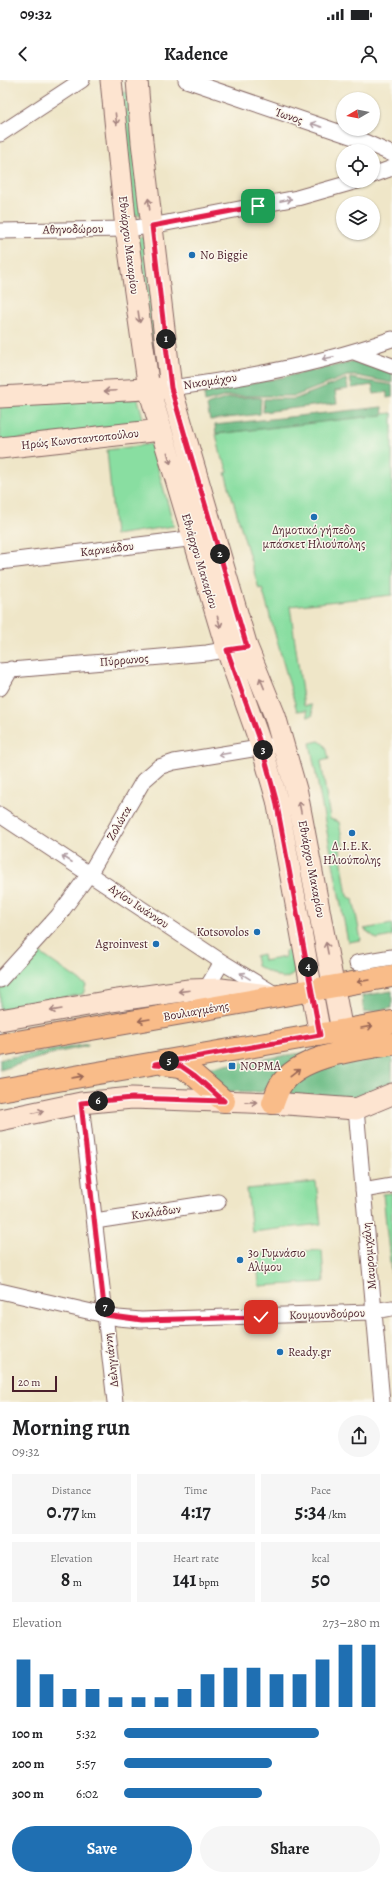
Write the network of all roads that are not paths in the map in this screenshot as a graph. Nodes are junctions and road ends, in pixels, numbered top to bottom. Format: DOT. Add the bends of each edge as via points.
graph roads {
  1 [pos="82,80"];
  2 [pos="111,80"];
  3 [pos="137,80"];
  4 [pos="186,80"];
  5 [pos="0,134"];
  6 [pos="392,154"];
  7 [pos="392,168"];
  8 [pos="380,172"];
  9 [pos="336,187"];
  10 [pos="152,226"];
  11 [pos="126,228"];
  12 [pos="0,231"];
  13 [pos="392,339"];
  14 [pos="354,352"];
  15 [pos="392,366"];
  16 [pos="171,388"];
  17 [pos="149,389"];
  18 [pos="0,397"];
  19 [pos="161,430"];
  20 [pos="0,448"];
  21 [pos="215,535"];
  22 [pos="194,539"];
  23 [pos="0,562"];
  24 [pos="247,647"];
  25 [pos="227,650"];
  26 [pos="6,670"];
  27 [pos="0,688"];
  28 [pos="284,743"];
  29 [pos="262,748"];
  30 [pos="0,815"];
  31 [pos="90,874"];
  32 [pos="392,957"];
  33 [pos="222,962"];
  34 [pos="357,963"];
  35 [pos="392,976"];
  36 [pos="0,980"];
  37 [pos="334,987"];
  38 [pos="206,989"];
  39 [pos="312,991"];
  40 [pos="279,997"];
  41 [pos="0,1020"];
  42 [pos="392,1022"];
  43 [pos="342,1031"];
  44 [pos="320,1035"];
  45 [pos="392,1044"];
  46 [pos="0,1045"];
  47 [pos="155,1064"];
  48 [pos="0,1090"];
  49 [pos="392,1094"];
  50 [pos="224,1101"];
  51 [pos="81,1103"];
  52 [pos="273,1103"];
  53 [pos="356,1109"];
  54 [pos="0,1120"];
  55 [pos="392,1185"];
  56 [pos="363,1190"];
  57 [pos="218,1202"];
  58 [pos="95,1221"];
  59 [pos="0,1291"];
  60 [pos="392,1308"];
  61 [pos="374,1312"];
  62 [pos="105,1315"];
  63 [pos="115,1402"];
  64 [pos="382,1402"];
  1 -- 5 [label="street"];
  2 -- 11 [label="street, Εθνάρχου Μακαρίου, one-way"];
  10 -- 3 [label="street, Εθνάρχου Μακαρίου, one-way"];
  6 -- 4 [label="street, Ίωνος, one-way" via="356,138"];
  7 -- 8 [label="street"];
  10 -- 9 [label="street, Αθηνοδώρου, one-way" via="297,198"];
  10 -- 11 [label="street, Αθηνοδώρου"];
  10 -- 16 [label="street, Εθνάρχου Μακαρίου"];
  11 -- 12 [label="street, Αθηνοδώρου"];
  11 -- 17 [label="street, Εθνάρχου Μακαρίου, one-way"];
  13 -- 14 [label="street, Νικομάχου"];
  14 -- 15 [label="street"];
  14 -- 16 [label="street, Νικομάχου, one-way" via="261,373"];
  16 -- 17 [label="street, Νικομάχου"];
  16 -- 21 [label="street, Εθνάρχου Μακαρίου"];
  17 -- 18 [label="street, Νικομάχου, one-way"];
  17 -- 19 [label="street, Εθνάρχου Μακαρίου"];
  19 -- 20 [label="street, Ηρώς Κωνσταντοπούλου"];
  19 -- 22 [label="street, Εθνάρχου Μακαρίου, one-way"];
  21 -- 22 [label="street, Καρνεάδου"];
  21 -- 24 [label="street, Εθνάρχου Μακαρίου"];
  22 -- 23 [label="street, Καρνεάδου"];
  22 -- 25 [label="street, Εθνάρχου Μακαρίου, one-way"];
  24 -- 25 [label="street, Πύρρωνος"];
  28 -- 24 [label="street, Εθνάρχου Μακαρίου, one-way"];
  25 -- 26 [label="street, Πύρρωνος"];
  25 -- 29 [label="street, Εθνάρχου Μακαρίου"];
  26 -- 27 [label="street"];
  28 -- 29 [label="street, Ζολώτα"];
  37 -- 28 [label="street, Εθνάρχου Μακαρίου, one-way" via="297,793"];
  29 -- 31 [label="street, Ζολώτα, one-way" via="174,762 159,768 143,781"];
  29 -- 39 [label="street, Εθνάρχου Μακαρίου" via="276,800"];
  31 -- 30 [label="street, Αγίου Ιωάννου, one-way"];
  31 -- 33 [label="street, Αγίου Ιωάννου"];
  31 -- 36 [label="street, Ζολώτα" via="58,916"];
  32 -- 34 [label="street"];
  33 -- 38 [label="street"];
  40 -- 33 [label="street, Αγίου Ιωάννου, one-way"];
  35 -- 37 [label="main road, Βουλιαγμένης, one-way"];
  37 -- 39 [label="main road, Βουλιαγμένης"];
  37 -- 43 [label="street, Εθνάρχου Μακαρίου"];
  38 -- 40 [label="street"];
  38 -- 41 [label="street, one-way" via="111,1001"];
  39 -- 40 [label="main road, Βουλιαγμένης"];
  39 -- 44 [label="street, Εθνάρχου Μακαρίου"];
  40 -- 46 [label="main road, Βουλιαγμένης, one-way"];
  43 -- 42 [label="main road, one-way"];
  43 -- 44 [label="main road"];
  44 -- 47 [label="main road"];
  52 -- 45 [label="main road, one-way" via="280,1086 289,1076 312,1061 334,1054"];
  48 -- 47 [label="main road, one-way"];
  47 -- 50 [label="main road" via="181,1066"];
  49 -- 53 [label="street"];
  50 -- 51 [label="street" via="132,1098"];
  50 -- 52 [label="street, one-way"];
  54 -- 51 [label="street, one-way"];
  51 -- 58 [label="street, Δεληγιάννη"];
  52 -- 53 [label="street"];
  53 -- 56 [label="street, Μαυρομιχάλη"];
  55 -- 56 [label="street"];
  56 -- 61 [label="street, Μαυρομιχάλη"];
  57 -- 58 [label="street, Κυκλάδων"];
  58 -- 62 [label="street, Δεληγιάννη"];
  59 -- 62 [label="street, Κουμουνδούρου"];
  60 -- 61 [label="street, Κουμουνδούρου"];
  61 -- 62 [label="street, Κουμουνδούρου" via="142,1320"];
  61 -- 64 [label="street, Μαυρομιχάλη"];
  62 -- 63 [label="street, Δεληγιάννη"];
}
